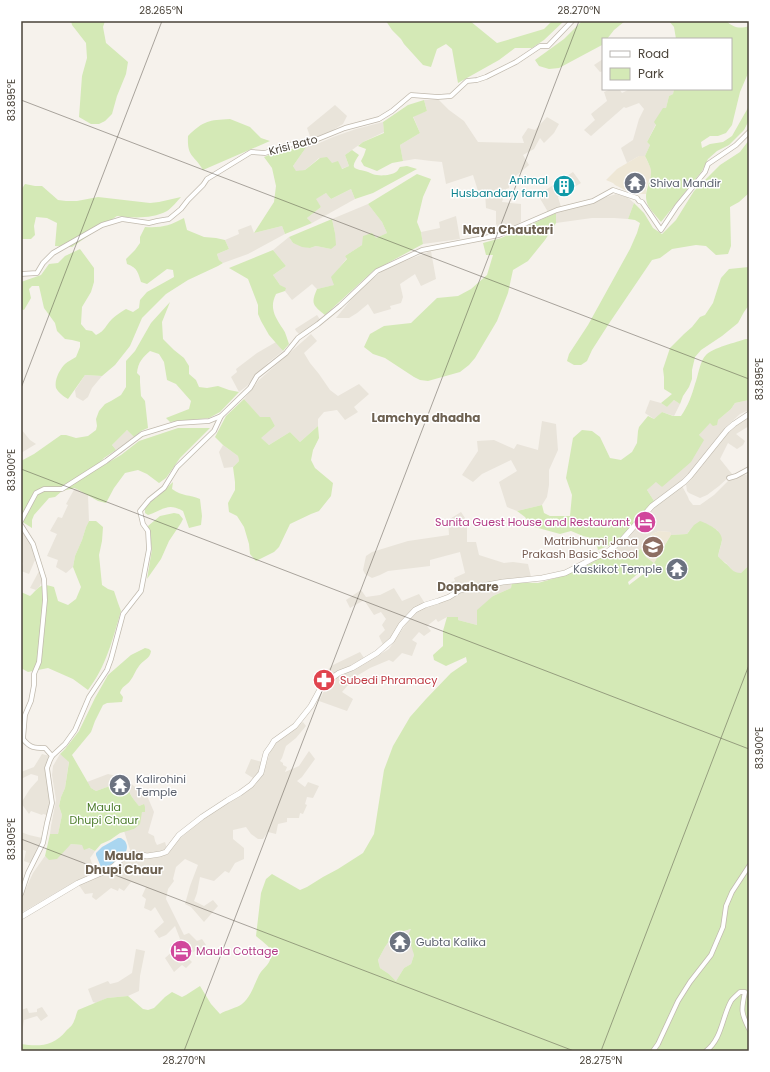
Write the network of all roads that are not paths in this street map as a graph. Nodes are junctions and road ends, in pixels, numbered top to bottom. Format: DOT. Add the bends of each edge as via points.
graph roads {
  1 [pos="572,21"];
  2 [pos="749,132"];
  3 [pos="21,274"];
  4 [pos="749,414"];
  5 [pos="221,416"];
  6 [pos="749,469"];
  7 [pos="729,478"];
  8 [pos="21,521"];
  9 [pos="21,525"];
  10 [pos="52,756"];
  11 [pos="749,866"];
  12 [pos="21,894"];
  13 [pos="21,917"];
  14 [pos="749,1029"];
  15 [pos="653,1051"];
  16 [pos="706,1051"];
  1 -- 3 [label="street, Krisi Bato" via="548,46 540,46 486,77 467,81 451,96 438,98 411,95 379,119 345,128 313,142 288,145 265,153 251,152 207,179 181,209 169,218 149,223 122,219 102,225 53,253 37,273"];
  2 -- 5 [label="street" via="736,145 708,164 705,172 661,230 642,202 613,190 593,202 557,210 499,235 422,250 377,270 340,306 298,338 286,353 257,376 250,388"];
  4 -- 13 [label="street" via="727,430 690,476 652,506 622,540 606,553 565,573 460,590 416,610 381,650 339,673 322,686 311,706 295,726 274,741 266,753 261,773 252,785 202,816 180,835 166,852 146,856 125,856 108,870 78,883"];
  5 -- 8 [label="street" via="209,421 178,423 142,434 106,462 62,489 44,489 36,493"];
  5 -- 10 [label="street" via="214,431 177,468 164,488 140,511 143,524 148,531 149,549 141,591 123,614 107,670 89,696 75,730"];
  6 -- 7 [label="street"];
  9 -- 10 [label="street" via="33,544 44,579 45,600 39,662 34,674 31,701 25,715 23,739 28,745 45,748"];
  10 -- 12 [label="street" via="48,768 52,803 43,844 28,873"];
  11 -- 15 [label="street" via="726,906 723,927 711,955 690,982"];
  14 -- 16 [label="street" via="742,1012 745,992 740,992 732,1001 719,1033"];
}
